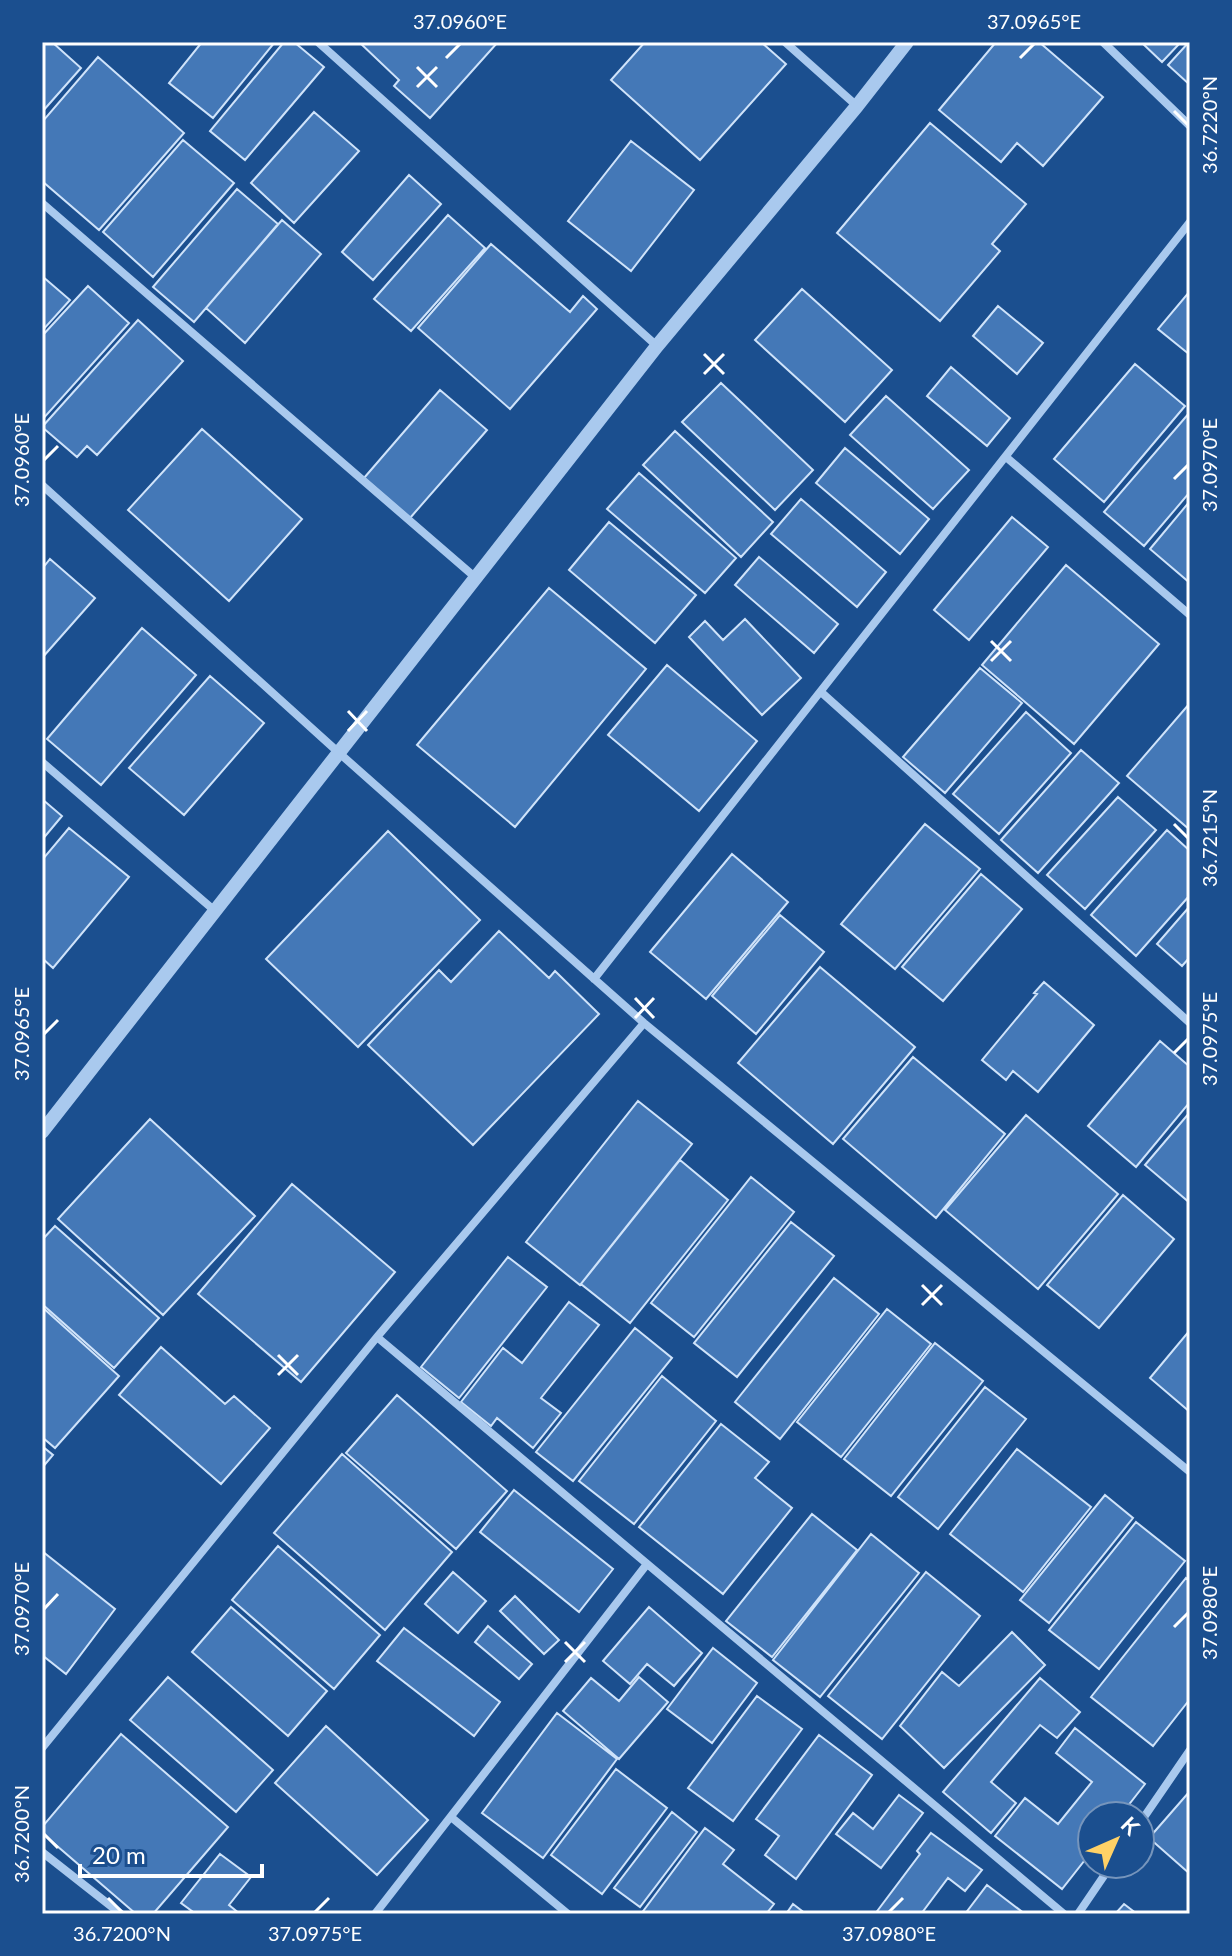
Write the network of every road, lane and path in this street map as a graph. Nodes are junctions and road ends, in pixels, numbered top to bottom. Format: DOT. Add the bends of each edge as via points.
graph roads {
  1 [pos="318,42"];
  2 [pos="785,42"];
  3 [pos="907,42"];
  4 [pos="1103,42"];
  5 [pos="857,106"];
  6 [pos="1190,126"];
  7 [pos="42,203"];
  8 [pos="1190,222"];
  9 [pos="657,346"];
  10 [pos="1006,457"];
  11 [pos="42,485"];
  12 [pos="476,579"];
  13 [pos="1190,615"];
  14 [pos="821,692"];
  15 [pos="338,752"];
  16 [pos="42,762"];
  17 [pos="215,911"];
  18 [pos="594,979"];
  19 [pos="644,1023"];
  20 [pos="1190,1023"];
  21 [pos="42,1132"];
  22 [pos="377,1337"];
  23 [pos="1190,1472"];
  24 [pos="647,1564"];
  25 [pos="42,1748"];
  26 [pos="1190,1750"];
  27 [pos="1156,1800"];
  28 [pos="451,1817"];
  29 [pos="42,1852"];
  30 [pos="1101,1880"];
  31 [pos="121,1914"];
  32 [pos="375,1914"];
  33 [pos="568,1914"];
  34 [pos="1064,1914"];
  35 [pos="1078,1914"];
  1 -- 9 [label="street"];
  2 -- 5 [label="street"];
  3 -- 5 [label="street"];
  4 -- 6 [label="street"];
  5 -- 9 [label="street"];
  7 -- 12 [label="street"];
  8 -- 10 [label="street"];
  9 -- 12 [label="street"];
  10 -- 13 [label="street"];
  10 -- 14 [label="street"];
  11 -- 15 [label="street"];
  12 -- 15 [label="street"];
  14 -- 18 [label="street"];
  14 -- 20 [label="street"];
  15 -- 17 [label="street"];
  15 -- 18 [label="street"];
  16 -- 17 [label="street"];
  17 -- 21 [label="street"];
  18 -- 19 [label="street"];
  19 -- 22 [label="street"];
  19 -- 23 [label="street"];
  22 -- 24 [label="street"];
  22 -- 25 [label="street"];
  24 -- 28 [label="street"];
  24 -- 34 [label="street"];
  26 -- 27 [label="street"];
  28 -- 32 [label="street"];
  28 -- 33 [label="street"];
  29 -- 31 [label="street"];
  30 -- 35 [label="street"];
}
